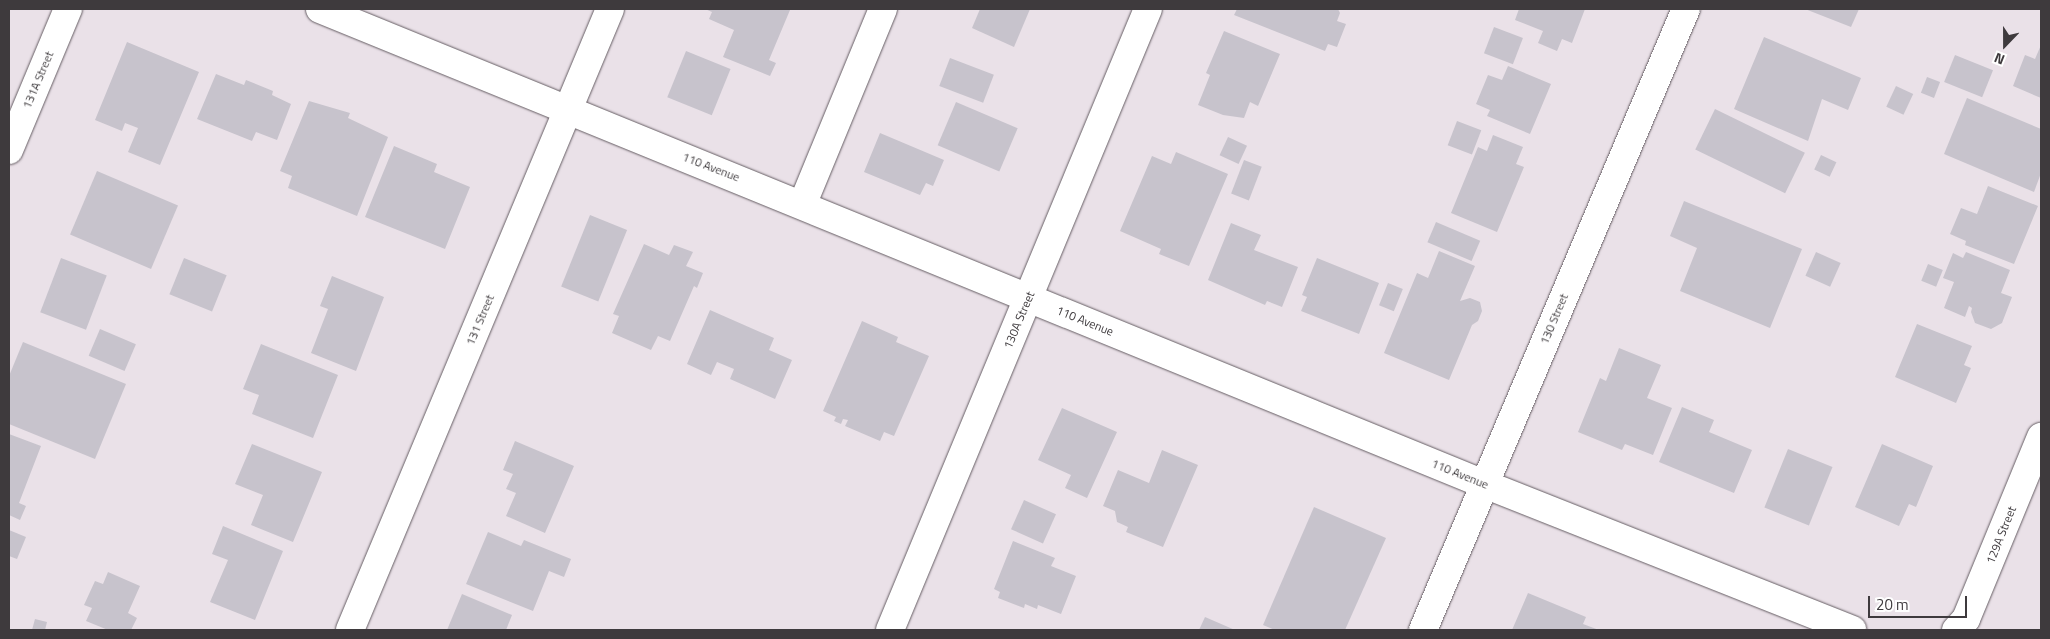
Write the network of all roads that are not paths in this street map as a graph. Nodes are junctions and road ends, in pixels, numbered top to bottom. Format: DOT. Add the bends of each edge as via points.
graph roads {
  1 [pos="68,9"];
  2 [pos="320,9"];
  3 [pos="610,9"];
  4 [pos="882,9"];
  5 [pos="1148,9"];
  6 [pos="1686,9"];
  7 [pos="568,111"];
  8 [pos="9,150"];
  9 [pos="802,203"];
  10 [pos="1028,298"];
  11 [pos="2041,437"];
  12 [pos="1484,484"];
  13 [pos="350,630"];
  14 [pos="890,630"];
  15 [pos="1423,630"];
  16 [pos="1852,630"];
  17 [pos="1956,630"];
  1 -- 8 [label="street, 131A Street"];
  2 -- 7 [label="street, 110 Avenue"];
  3 -- 7 [label="street, 131 Street"];
  4 -- 9 [label="street"];
  5 -- 10 [label="street, 130A Street"];
  6 -- 12 [label="street, 130 Street"];
  7 -- 9 [label="street, 110 Avenue"];
  7 -- 13 [label="street, 131 Street"];
  9 -- 10 [label="street, 110 Avenue"];
  10 -- 12 [label="street, 110 Avenue"];
  10 -- 14 [label="street, 130A Street"];
  11 -- 17 [label="street, 129A Street" via="1966,620"];
  12 -- 15 [label="street, 130 Street"];
  12 -- 16 [label="street, 110 Avenue"];
}
